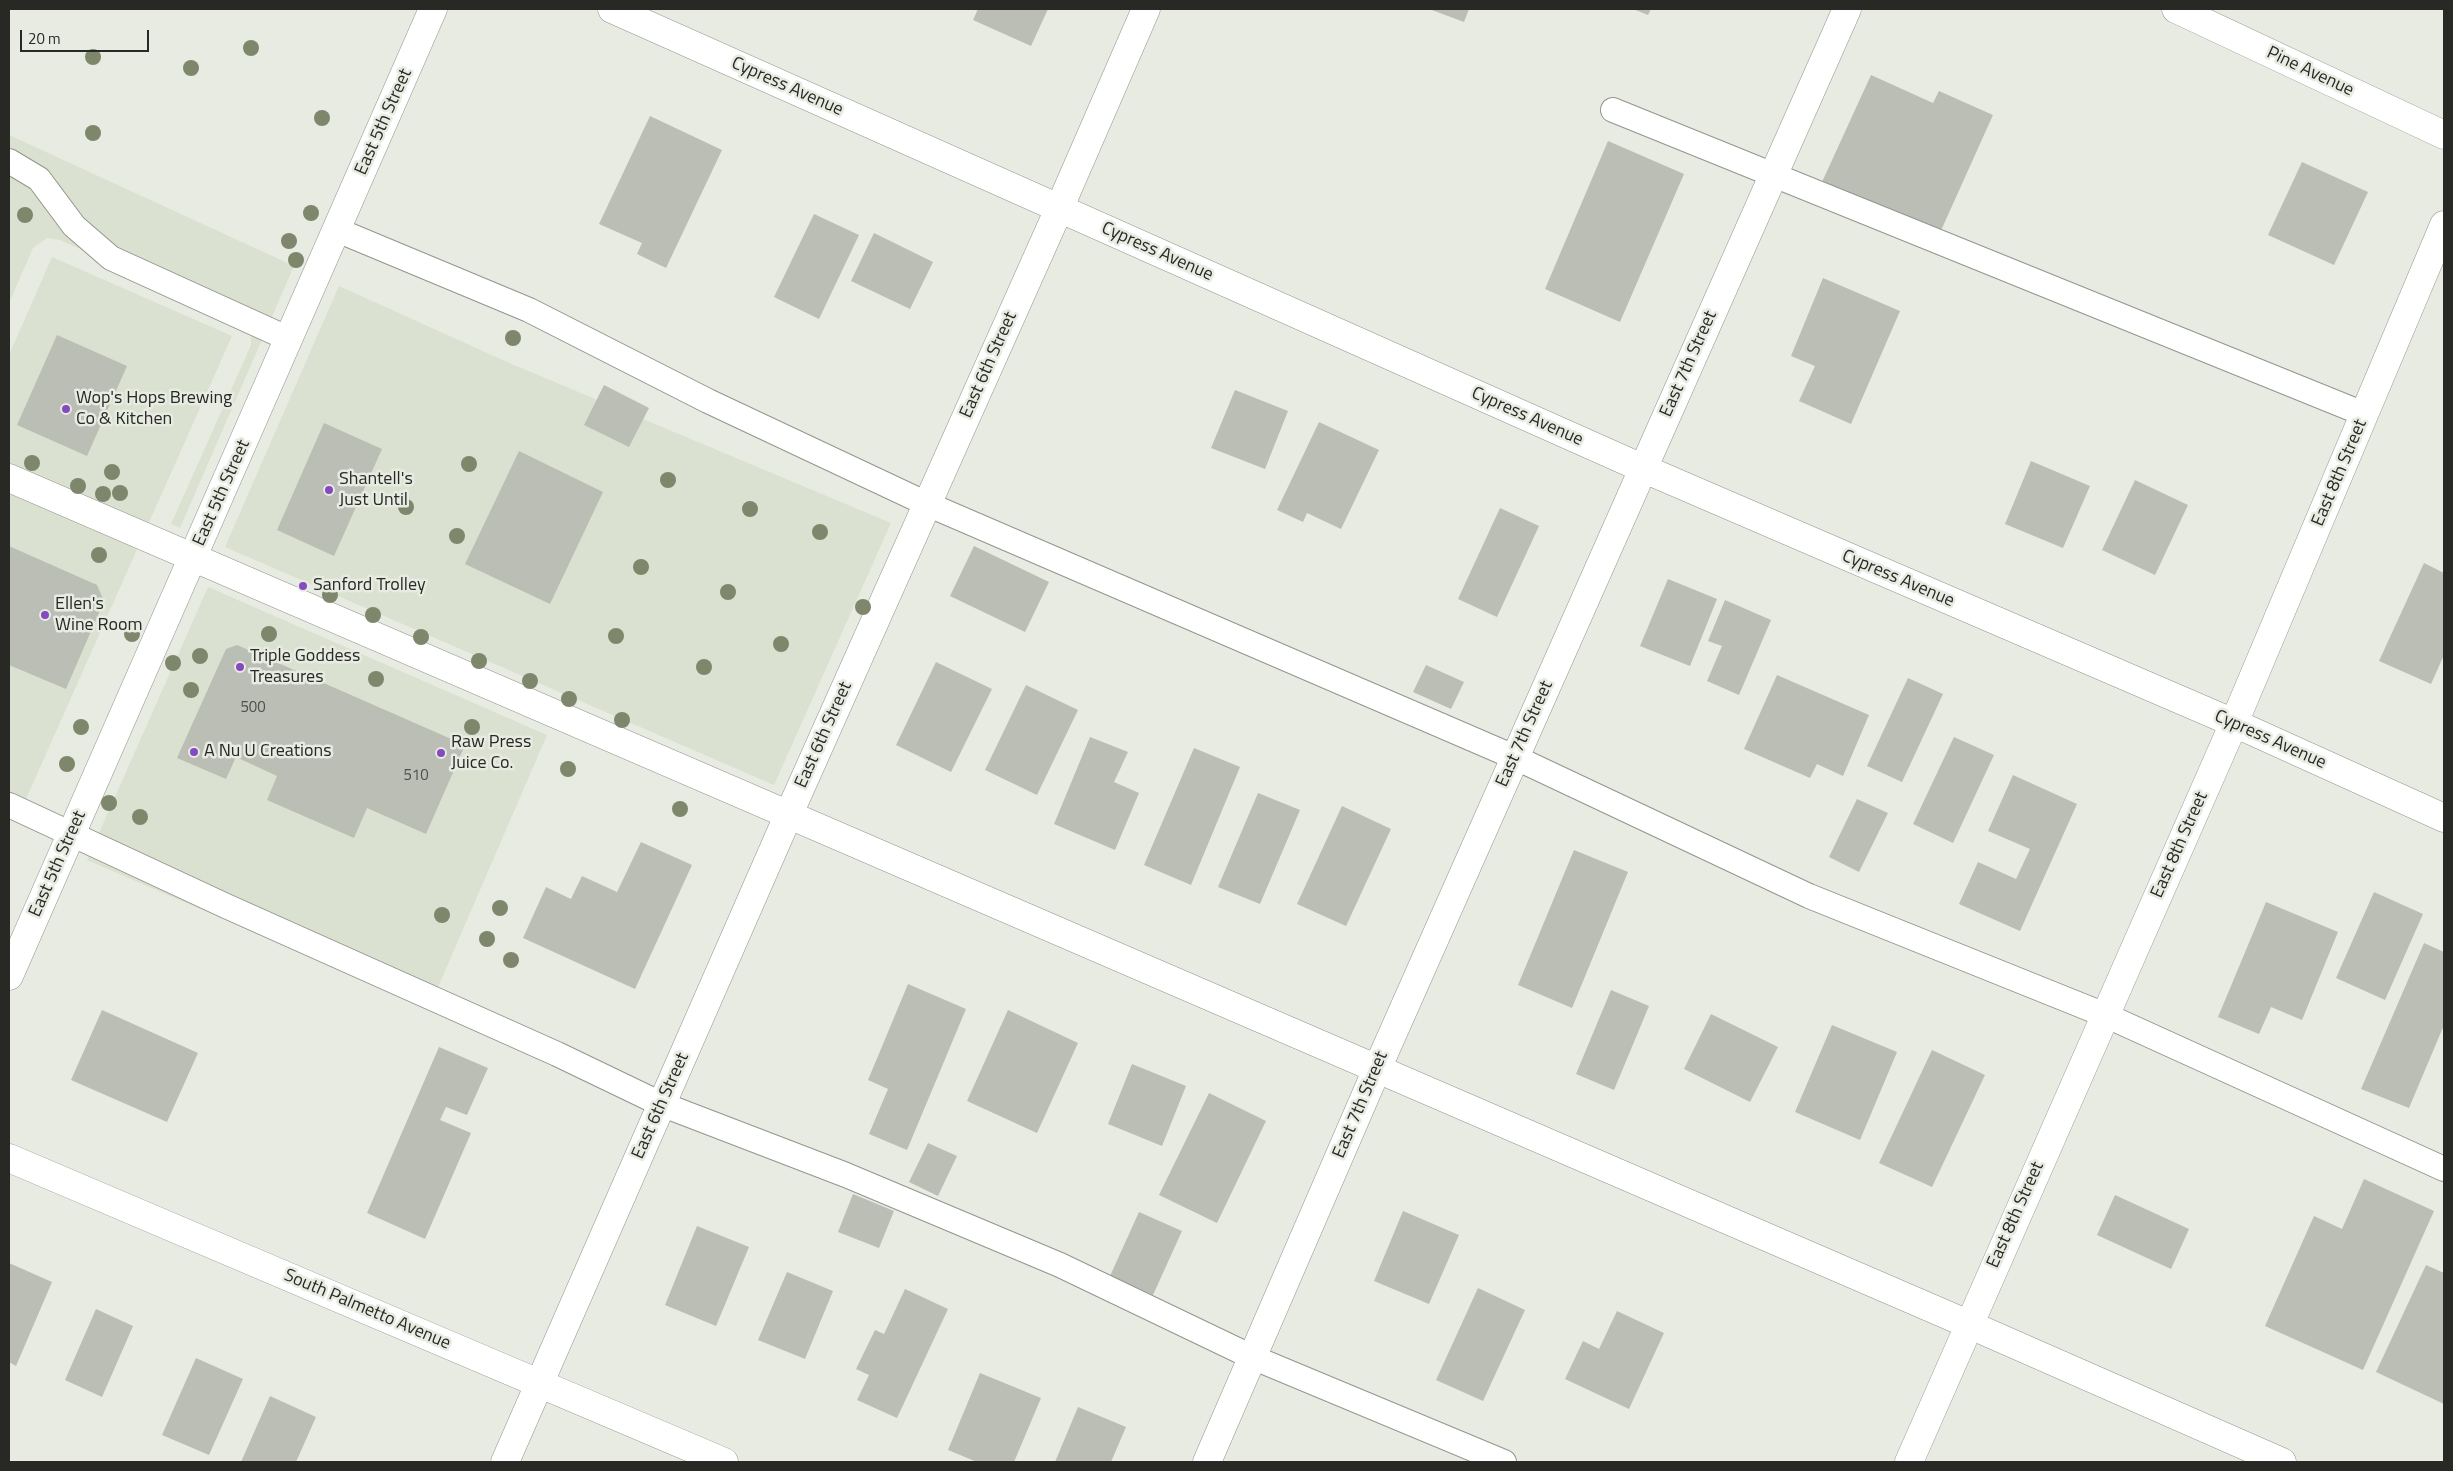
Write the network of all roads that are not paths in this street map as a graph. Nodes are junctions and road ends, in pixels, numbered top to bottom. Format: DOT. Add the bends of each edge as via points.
graph roads {
  1 [pos="433,9"];
  2 [pos="612,9"];
  3 [pos="1146,9"];
  4 [pos="1847,9"];
  5 [pos="2176,9"];
  6 [pos="1613,110"];
  7 [pos="2444,135"];
  8 [pos="9,161"];
  9 [pos="1773,175"];
  10 [pos="1059,209"];
  11 [pos="2444,225"];
  12 [pos="337,230"];
  13 [pos="289,339"];
  14 [pos="2364,414"];
  15 [pos="1642,468"];
  16 [pos="9,478"];
  17 [pos="927,504"];
  18 [pos="194,557"];
  19 [pos="2234,723"];
  20 [pos="1514,757"];
  21 [pos="9,805"];
  22 [pos="788,816"];
  23 [pos="2444,818"];
  24 [pos="72,833"];
  25 [pos="9,976"];
  26 [pos="2105,1015"];
  27 [pos="1376,1069"];
  28 [pos="662,1104"];
  29 [pos="9,1158"];
  30 [pos="2444,1169"];
  31 [pos="1968,1324"];
  32 [pos="1252,1357"];
  33 [pos="540,1383"];
  34 [pos="504,1462"];
  35 [pos="724,1462"];
  36 [pos="1207,1462"];
  37 [pos="1504,1462"];
  38 [pos="1909,1462"];
  39 [pos="2282,1462"];
  1 -- 12 [label="street, East 5th Street"];
  2 -- 10 [label="street, Cypress Avenue"];
  3 -- 10 [label="street, East 6th Street"];
  4 -- 9 [label="street, East 7th Street"];
  5 -- 7 [label="street, Pine Avenue"];
  6 -- 9 [label="lane"];
  8 -- 13 [label="lane" via="38,179 74,226 112,258"];
  9 -- 14 [label="lane"];
  9 -- 15 [label="street, East 7th Street"];
  10 -- 15 [label="street, Cypress Avenue"];
  10 -- 17 [label="street, East 6th Street"];
  11 -- 14 [label="street, East 8th Street"];
  12 -- 13 [label="street, East 5th Street"];
  12 -- 17 [label="lane" via="529,310 708,401"];
  13 -- 18 [label="street, East 5th Street"];
  14 -- 19 [label="street, East 8th Street"];
  15 -- 19 [label="street, Cypress Avenue"];
  15 -- 20 [label="street, East 7th Street"];
  16 -- 18 [label="street"];
  17 -- 20 [label="lane"];
  17 -- 22 [label="street, East 6th Street"];
  18 -- 22 [label="street"];
  18 -- 24 [label="street, East 5th Street"];
  19 -- 23 [label="street, Cypress Avenue"];
  19 -- 26 [label="street, East 8th Street"];
  20 -- 26 [label="lane" via="1809,896"];
  20 -- 27 [label="street, East 7th Street"];
  21 -- 24 [label="lane"];
  22 -- 27 [label="street"];
  22 -- 28 [label="street, East 6th Street"];
  24 -- 25 [label="street, East 5th Street"];
  24 -- 28 [label="lane"];
  26 -- 30 [label="lane"];
  26 -- 31 [label="street, East 8th Street"];
  27 -- 31 [label="street"];
  27 -- 32 [label="street, East 7th Street"];
  28 -- 32 [label="lane" via="846,1175 1060,1265"];
  28 -- 33 [label="street, East 6th Street"];
  29 -- 33 [label="street, South Palmetto Avenue"];
  31 -- 38 [label="street, East 8th Street"];
  31 -- 39 [label="street"];
  32 -- 36 [label="street, East 7th Street"];
  32 -- 37 [label="lane"];
  33 -- 34 [label="street, East 6th Street"];
  33 -- 35 [label="street, South Palmetto Avenue"];
}
